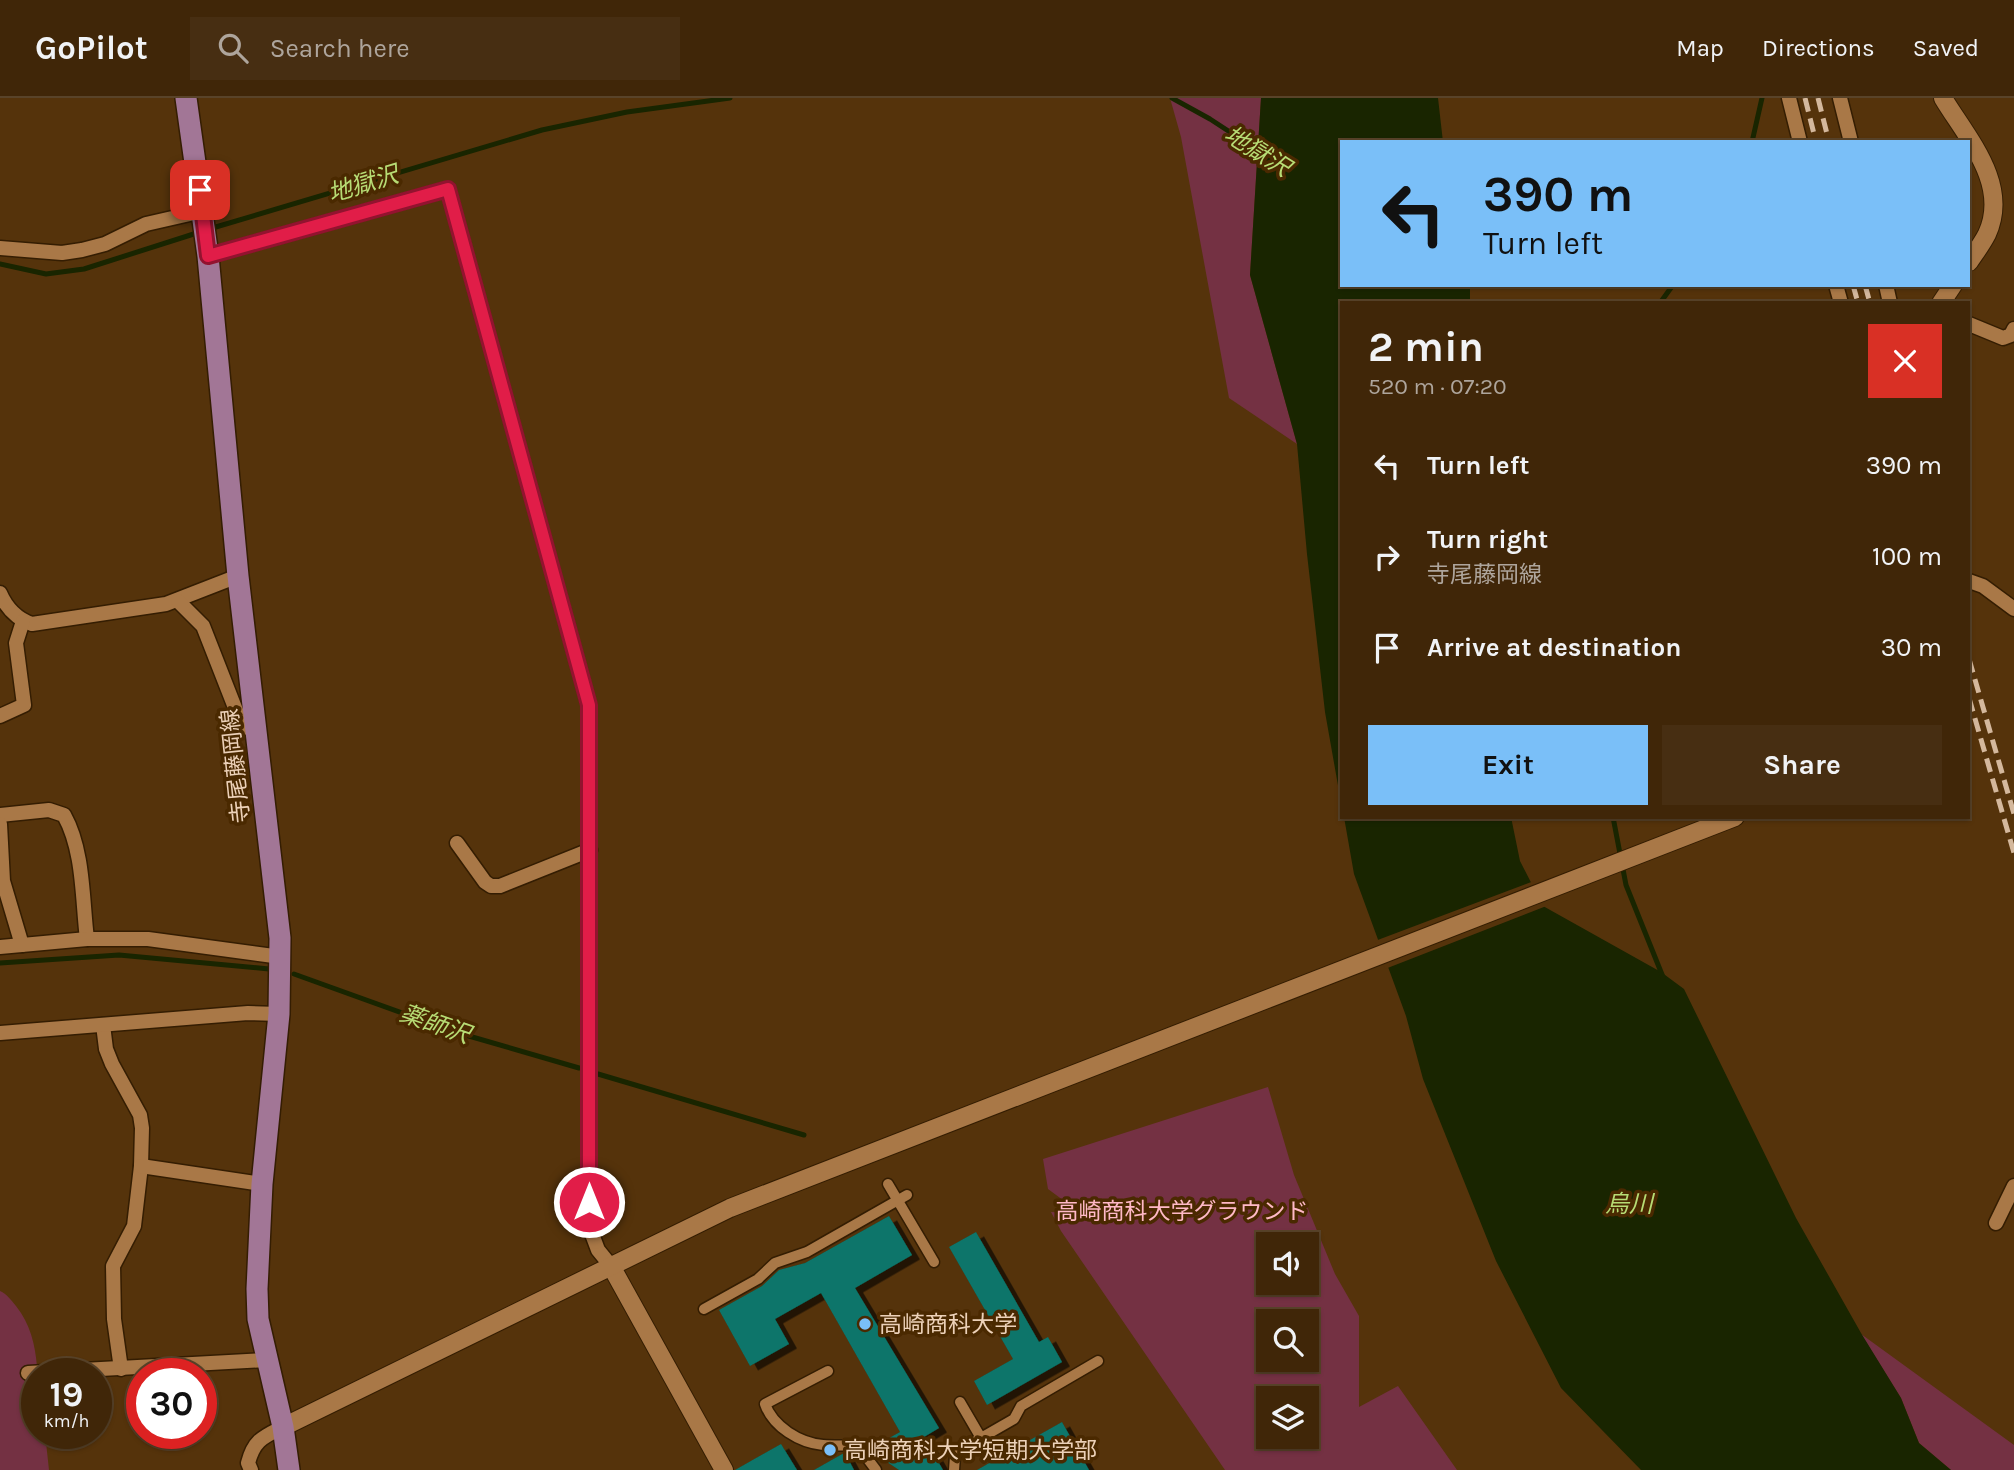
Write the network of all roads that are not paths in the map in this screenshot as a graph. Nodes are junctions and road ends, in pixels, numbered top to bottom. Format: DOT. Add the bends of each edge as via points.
graph roads {
  1 [pos="186,98"];
  2 [pos="1789,98"];
  3 [pos="1840,98"];
  4 [pos="1943,98"];
  5 [pos="1800,140"];
  6 [pos="1850,140"];
  7 [pos="203,215"];
  8 [pos="0,248"];
  9 [pos="207,249"];
  10 [pos="1970,260"];
  11 [pos="1970,324"];
  12 [pos="2014,329"];
  13 [pos="238,576"];
  14 [pos="1970,578"];
  15 [pos="0,593"];
  16 [pos="178,601"];
  17 [pos="2014,609"];
  18 [pos="23,621"];
  19 [pos="0,716"];
  20 [pos="258,733"];
  21 [pos="0,815"];
  22 [pos="1730,819"];
  23 [pos="0,824"];
  24 [pos="457,843"];
  25 [pos="590,850"];
  26 [pos="87,939"];
  27 [pos="22,945"];
  28 [pos="0,947"];
  29 [pos="281,957"];
  30 [pos="279,1014"];
  31 [pos="103,1025"];
  32 [pos="0,1033"];
  33 [pos="141,1166"];
  34 [pos="262,1184"];
  35 [pos="888,1184"];
  36 [pos="2014,1186"];
  37 [pos="902,1198"];
  38 [pos="1996,1223"];
  39 [pos="934,1262"];
  40 [pos="611,1266"];
  41 [pos="704,1308"];
  42 [pos="266,1360"];
  43 [pos="1098,1361"];
  44 [pos="112,1369"];
  45 [pos="121,1369"];
  46 [pos="828,1371"];
  47 [pos="960,1402"];
  48 [pos="283,1427"];
  49 [pos="981,1438"];
  50 [pos="721,1468"];
  51 [pos="251,1470"];
  52 [pos="289,1470"];
  53 [pos="304,1470"];
  54 [pos="876,1470"];
  55 [pos="954,1470"];
  1 -- 7 [label="main road, 寺尾藤岡線"];
  2 -- 5 [label="street"];
  3 -- 6 [label="street"];
  4 -- 10 [label="street" via="1980,155 1992,190 1991,223"];
  7 -- 8 [label="street" via="146,224 82,250"];
  7 -- 9 [label="main road, 寺尾藤岡線"];
  9 -- 13 [label="main road, 寺尾藤岡線"];
  9 -- 25 [label="street" via="448,189 589,705"];
  11 -- 12 [label="street" via="2003,338"];
  13 -- 16 [label="street"];
  13 -- 20 [label="main road, 寺尾藤岡線"];
  14 -- 17 [label="street"];
  15 -- 18 [label="street"];
  16 -- 18 [label="street" via="32,624"];
  16 -- 20 [label="street" via="204,626 239,718"];
  18 -- 19 [label="street" via="16,643 24,705"];
  20 -- 29 [label="main road, 寺尾藤岡線"];
  21 -- 26 [label="street" via="49,810 64,815 78,858"];
  22 -- 40 [label="street" via="730,1208"];
  23 -- 27 [label="street" via="3,881"];
  24 -- 25 [label="street" via="491,886"];
  25 -- 40 [label="street" via="589,1226 598,1250"];
  26 -- 27 [label="street"];
  26 -- 29 [label="street" via="148,939"];
  27 -- 28 [label="street"];
  29 -- 30 [label="main road, 寺尾藤岡線"];
  30 -- 31 [label="street"];
  30 -- 34 [label="main road, 寺尾藤岡線"];
  31 -- 32 [label="street"];
  31 -- 33 [label="street" via="112,1064 140,1115"];
  33 -- 34 [label="street"];
  33 -- 45 [label="street" via="134,1227 113,1266"];
  34 -- 42 [label="main road, 寺尾藤岡線" via="257,1289"];
  35 -- 37 [label="street"];
  36 -- 38 [label="street"];
  37 -- 39 [label="street"];
  37 -- 41 [label="street" via="807,1252 775,1263 758,1279"];
  40 -- 48 [label="street"];
  40 -- 50 [label="street"];
  42 -- 45 [label="street"];
  42 -- 48 [label="main road, 寺尾藤岡線"];
  43 -- 49 [label="street" via="1021,1406 1014,1419"];
  44 -- 45 [label="street"];
  46 -- 54 [label="street" via="765,1404 766,1409 789,1433 809,1443 858,1446"];
  47 -- 49 [label="street"];
  48 -- 51 [label="street" via="252,1448"];
  48 -- 52 [label="main road, 寺尾藤岡線"];
  48 -- 53 [label="main road, 寺尾藤岡線"];
  49 -- 55 [label="street" via="960,1450"];
}
